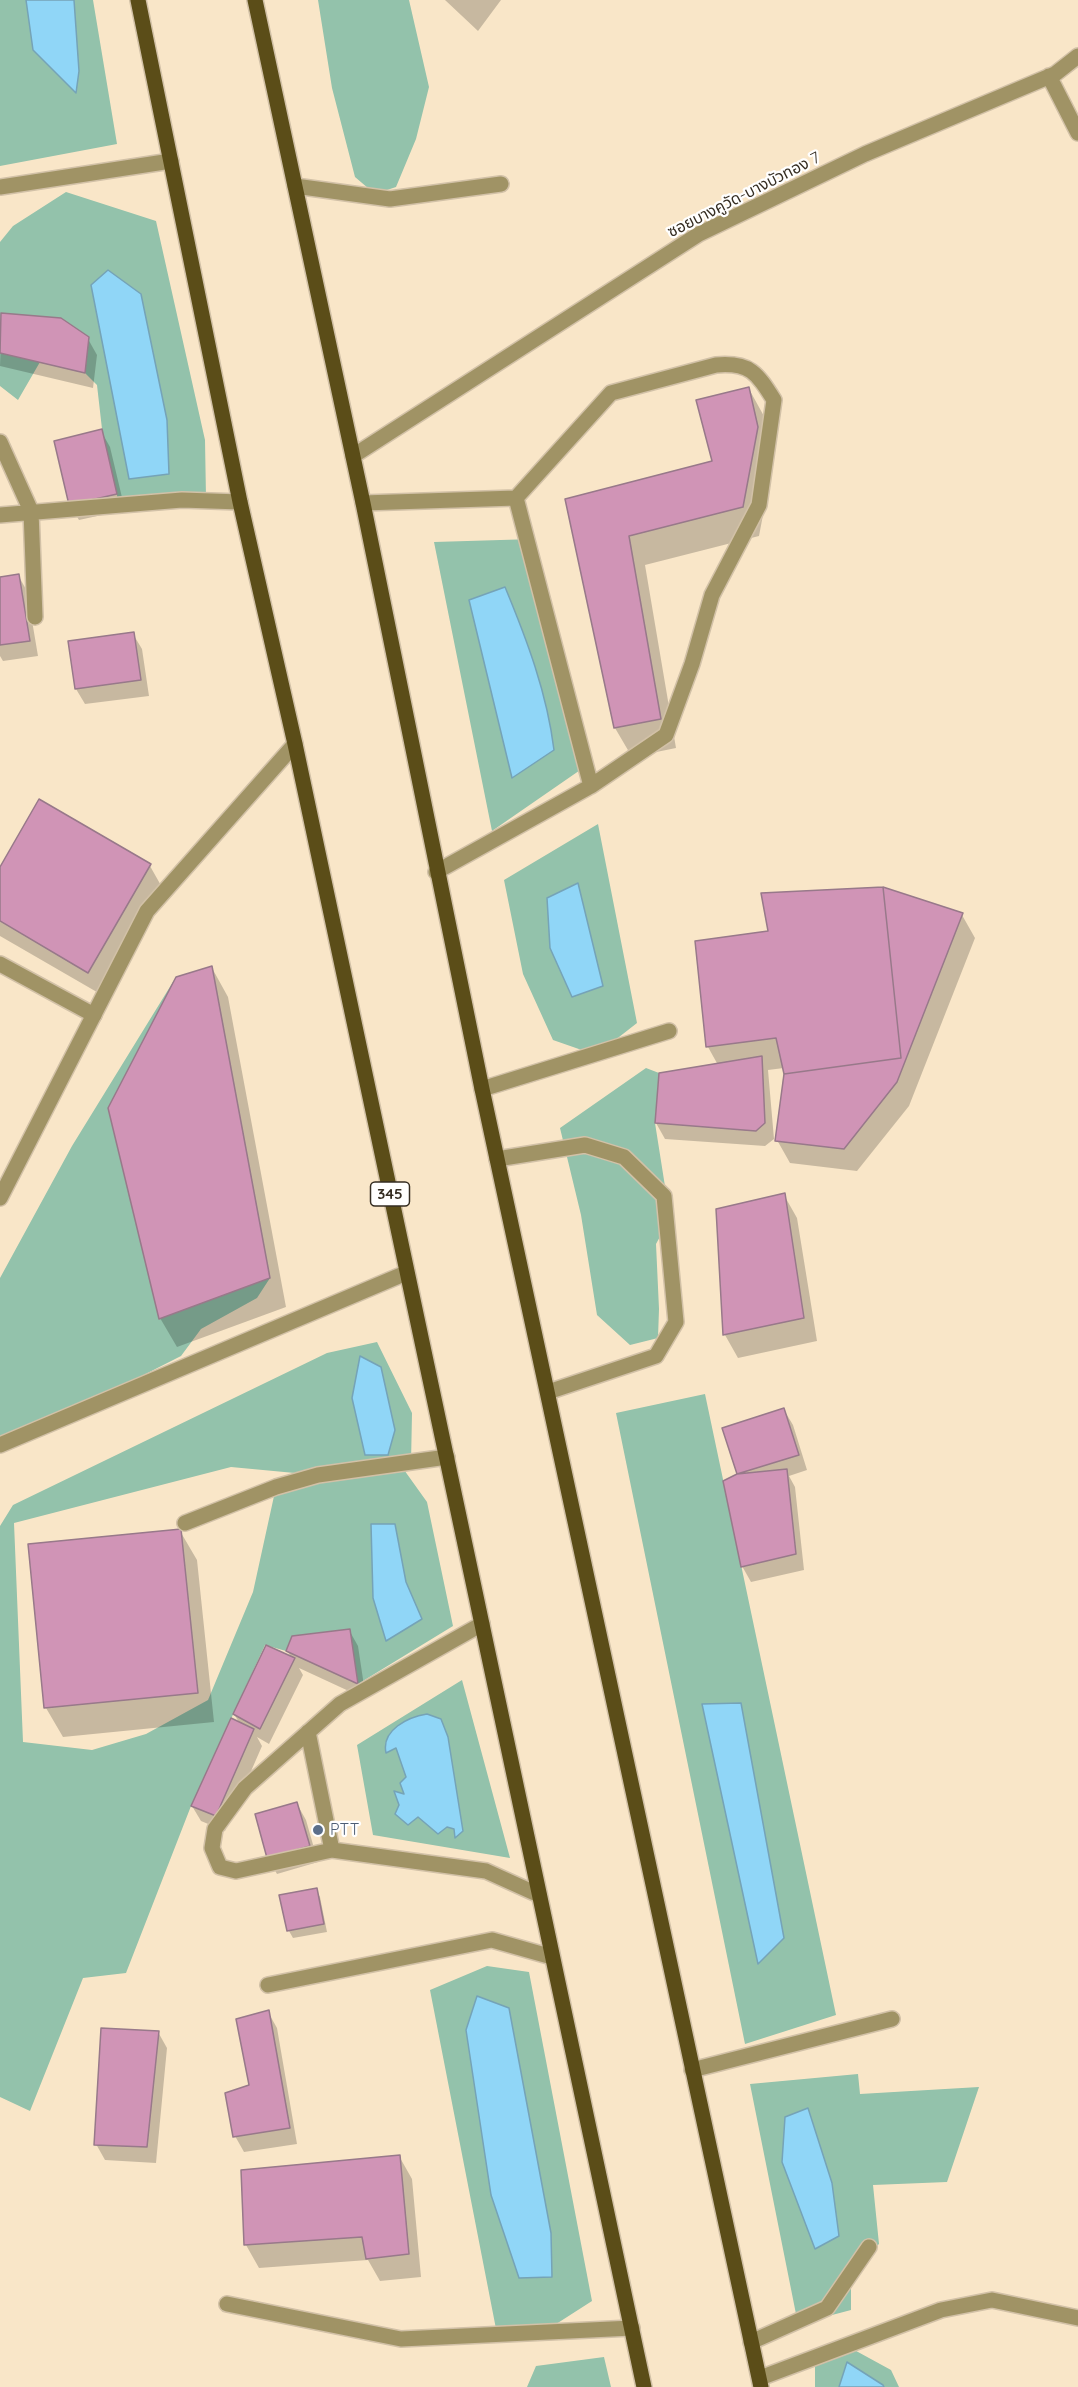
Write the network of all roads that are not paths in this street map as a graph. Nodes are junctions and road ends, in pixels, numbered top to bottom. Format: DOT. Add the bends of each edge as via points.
graph roads {
  1 [pos="138,0"];
  2 [pos="255,0"];
  3 [pos="1078,56"];
  4 [pos="1049,76"];
  5 [pos="1078,133"];
  6 [pos="171,161"];
  7 [pos="501,184"];
  8 [pos="295,186"];
  9 [pos="0,187"];
  10 [pos="0,442"];
  11 [pos="353,456"];
  12 [pos="516,498"];
  13 [pos="240,502"];
  14 [pos="363,503"];
  15 [pos="31,511"];
  16 [pos="0,515"];
  17 [pos="35,617"];
  18 [pos="295,744"];
  19 [pos="591,786"];
  20 [pos="436,872"];
  21 [pos="0,964"];
  22 [pos="94,1015"];
  23 [pos="669,1030"];
  24 [pos="482,1089"];
  25 [pos="497,1159"];
  26 [pos="1,1194"];
  27 [pos="406,1273"];
  28 [pos="548,1392"];
  29 [pos="0,1444"];
  30 [pos="447,1458"];
  31 [pos="185,1523"];
  32 [pos="482,1624"];
  33 [pos="308,1732"];
  34 [pos="332,1850"];
  35 [pos="539,1895"];
  36 [pos="552,1957"];
  37 [pos="268,1985"];
  38 [pos="892,2019"];
  39 [pos="692,2070"];
  40 [pos="869,2247"];
  41 [pos="227,2304"];
  42 [pos="1078,2318"];
  43 [pos="632,2328"];
  44 [pos="751,2342"];
  45 [pos="761,2382"];
  46 [pos="644,2387"];
  1 -- 6 [label="main road, 345"];
  2 -- 8 [label="main road"];
  3 -- 4 [label="street, ซอยบางคูวัด-บางบัวทอง 7"];
  4 -- 5 [label="street"];
  4 -- 11 [label="street, ซอยบางคูวัด-บางบัวทอง 7" via="865,154 699,234"];
  6 -- 9 [label="street"];
  6 -- 13 [label="main road, 345"];
  7 -- 8 [label="street" via="390,199"];
  8 -- 11 [label="main road"];
  10 -- 15 [label="street"];
  11 -- 14 [label="main road"];
  12 -- 14 [label="street"];
  12 -- 19 [label="street"];
  12 -- 19 [label="street" via="610,393 732,363 745,366 759,377 774,400 759,504 712,595 666,735"];
  13 -- 15 [label="street" via="183,500"];
  13 -- 18 [label="main road, 345"];
  14 -- 20 [label="main road"];
  15 -- 16 [label="street"];
  15 -- 17 [label="street"];
  18 -- 22 [label="street" via="147,910"];
  18 -- 27 [label="main road, 345"];
  19 -- 20 [label="street"];
  20 -- 24 [label="main road"];
  21 -- 22 [label="street"];
  22 -- 26 [label="street"];
  23 -- 24 [label="street"];
  24 -- 25 [label="main road"];
  25 -- 28 [label="main road"];
  25 -- 28 [label="street" via="585,1145 624,1156 664,1196 676,1322 656,1356"];
  27 -- 29 [label="street"];
  27 -- 30 [label="main road, 345"];
  28 -- 39 [label="main road"];
  30 -- 31 [label="street" via="318,1475"];
  30 -- 32 [label="main road, 345"];
  32 -- 33 [label="street" via="340,1704"];
  32 -- 35 [label="main road, 345"];
  33 -- 34 [label="street"];
  33 -- 34 [label="street" via="246,1788 215,1829 212,1848 220,1867 236,1871"];
  34 -- 35 [label="street" via="486,1871"];
  35 -- 36 [label="main road, 345"];
  36 -- 37 [label="street" via="492,1940"];
  36 -- 43 [label="main road, 345"];
  38 -- 39 [label="street"];
  39 -- 44 [label="main road"];
  40 -- 44 [label="street" via="827,2308"];
  41 -- 43 [label="street" via="400,2339"];
  42 -- 45 [label="street" via="992,2300 941,2310"];
  43 -- 46 [label="main road, 345"];
  44 -- 45 [label="main road"];
}
